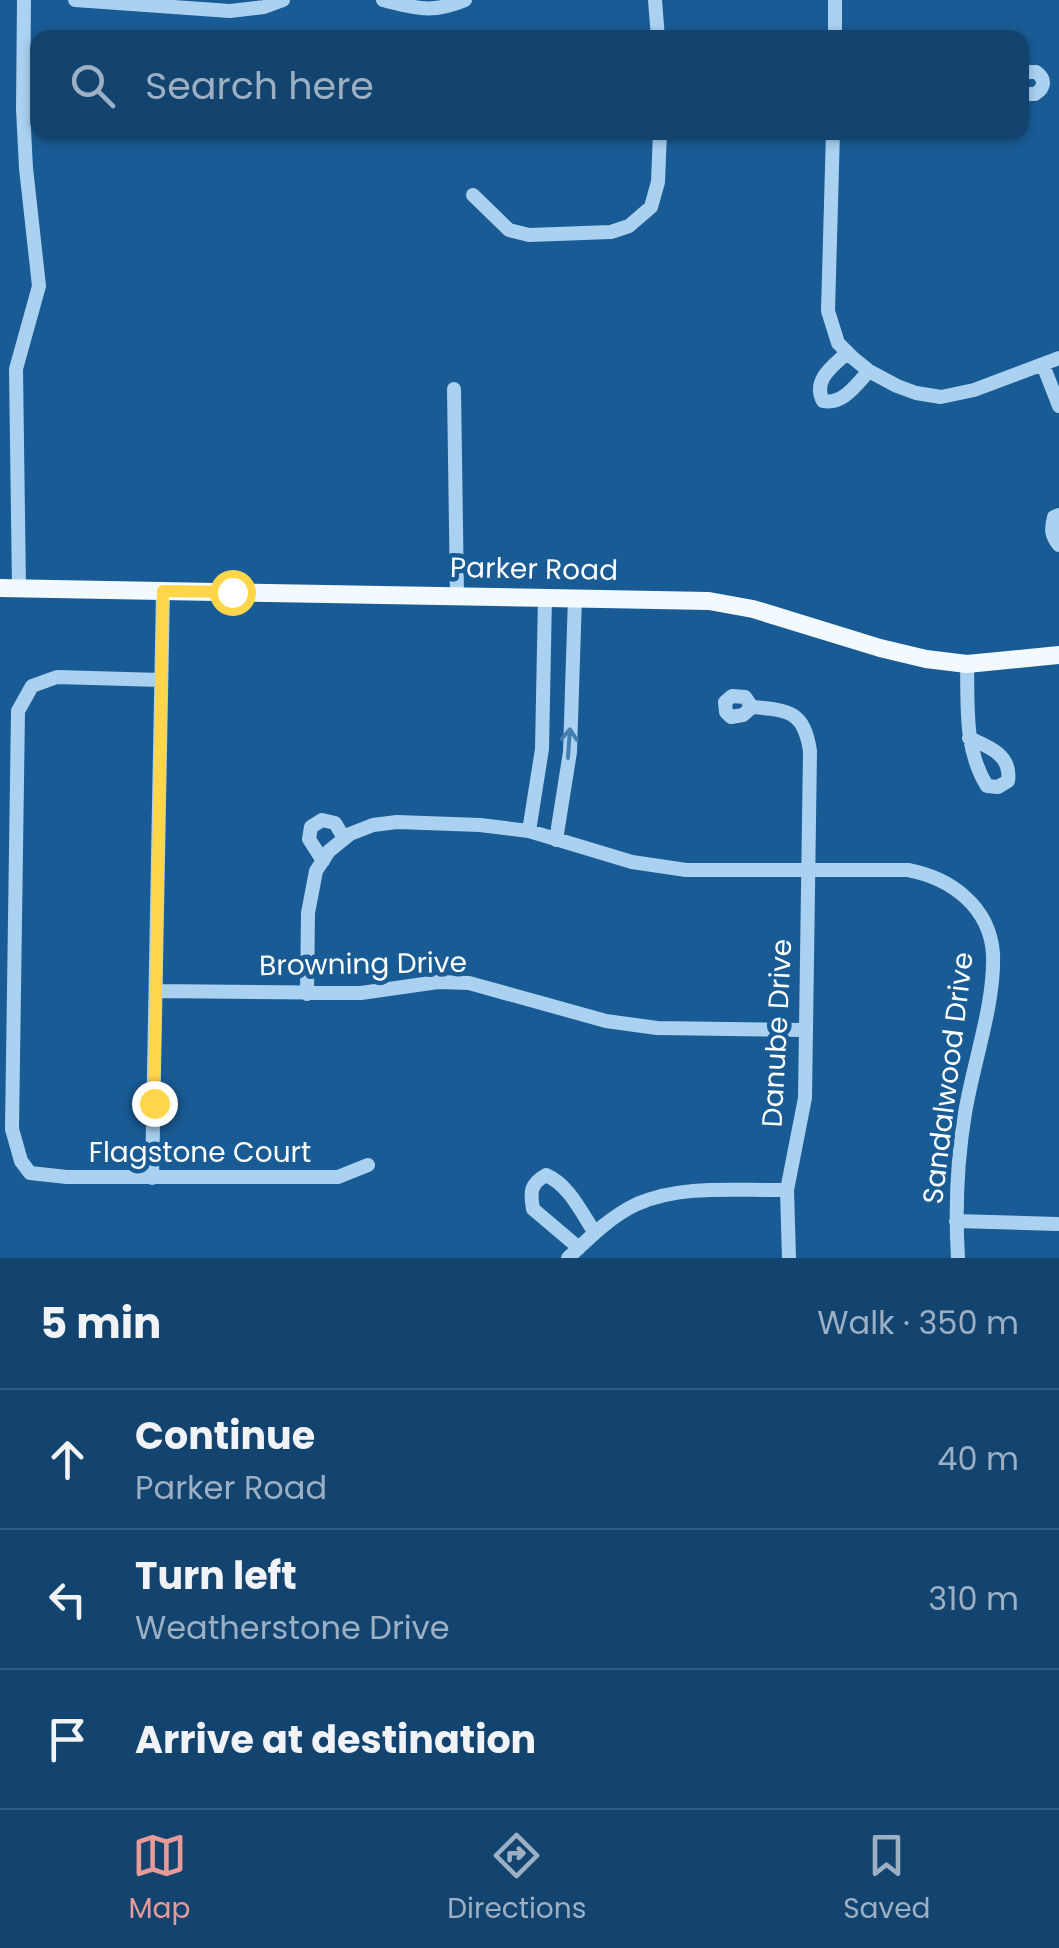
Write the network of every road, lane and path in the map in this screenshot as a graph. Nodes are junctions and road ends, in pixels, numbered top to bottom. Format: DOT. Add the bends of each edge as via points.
graph roads {
  1 [pos="24,0"];
  2 [pos="75,0"];
  3 [pos="283,0"];
  4 [pos="382,0"];
  5 [pos="464,0"];
  6 [pos="654,0"];
  7 [pos="835,0"];
  8 [pos="658,30"];
  9 [pos="835,30"];
  10 [pos="1029,72"];
  11 [pos="1029,94"];
  12 [pos="660,140"];
  13 [pos="833,140"];
  14 [pos="473,195"];
  15 [pos="847,352"];
  16 [pos="1059,358"];
  17 [pos="1044,365"];
  18 [pos="869,372"];
  19 [pos="454,388"];
  20 [pos="1059,406"];
  21 [pos="1059,515"];
  22 [pos="1059,545"];
  23 [pos="9,588"];
  24 [pos="163,591"];
  25 [pos="457,594"];
  26 [pos="545,596"];
  27 [pos="575,597"];
  28 [pos="1059,655"];
  29 [pos="967,664"];
  30 [pos="161,680"];
  31 [pos="752,706"];
  32 [pos="969,738"];
  33 [pos="529,831"];
  34 [pos="344,838"];
  35 [pos="556,840"];
  36 [pos="323,860"];
  37 [pos="808,869"];
  38 [pos="156,990"];
  39 [pos="307,994"];
  40 [pos="806,1030"];
  41 [pos="368,1165"];
  42 [pos="152,1178"];
  43 [pos="786,1190"];
  44 [pos="956,1220"];
  45 [pos="1057,1224"];
  46 [pos="594,1232"];
  47 [pos="574,1253"];
  48 [pos="789,1258"];
  49 [pos="958,1258"];
  1 -- 23 [label="street" via="24,128 39,286 16,369"];
  2 -- 3 [label="street" via="230,11"];
  4 -- 5 [label="street" via="431,9"];
  6 -- 8 [label="street"];
  7 -- 9 [label="street"];
  10 -- 11 [label="street" via="1044,84"];
  12 -- 14 [label="street" via="651,207 611,232 509,230"];
  13 -- 15 [label="street" via="828,311"];
  15 -- 18 [label="street"];
  15 -- 18 [label="street" via="819,386 823,401 838,401"];
  16 -- 17 [label="street"];
  17 -- 18 [label="street" via="941,396 916,394"];
  17 -- 20 [label="street"];
  19 -- 25 [label="street"];
  21 -- 22 [label="street" via="1052,528"];
  23 -- 24 [label="main road, Parker Road"];
  24 -- 25 [label="main road, Parker Road"];
  24 -- 30 [label="street"];
  25 -- 26 [label="main road, Parker Road"];
  26 -- 27 [label="main road, Parker Road"];
  26 -- 33 [label="street" via="542,749"];
  27 -- 29 [label="main road, Parker Road" via="709,601"];
  35 -- 27 [label="street, one-way" via="570,752"];
  28 -- 29 [label="main road, Parker Road"];
  29 -- 32 [label="street"];
  30 -- 38 [label="street"];
  30 -- 42 [label="street, Flagstone Court" via="57,678 32,686 18,710 12,1129 21,1161 30,1173"];
  31 -- 37 [label="street, Danube Drive" via="798,716 807,732"];
  33 -- 34 [label="street, Sandalwood Drive" via="396,822"];
  33 -- 35 [label="street, Sandalwood Drive"];
  34 -- 36 [label="street"];
  34 -- 36 [label="street" via="335,823 322,820 311,827"];
  35 -- 37 [label="street, Sandalwood Drive" via="686,870"];
  36 -- 39 [label="street" via="308,912"];
  37 -- 40 [label="street, Danube Drive"];
  37 -- 44 [label="street, Sandalwood Drive" via="927,874 975,904 986,927 992,975 964,1118"];
  38 -- 39 [label="street, Browning Drive"];
  38 -- 42 [label="street"];
  39 -- 40 [label="street, Browning Drive" via="469,983 606,1021"];
  40 -- 43 [label="street, Danube Drive" via="805,1098"];
  41 -- 42 [label="street, Flagstone Court" via="338,1178"];
  43 -- 46 [label="street" via="656,1198"];
  43 -- 48 [label="street, Danube Drive"];
  44 -- 45 [label="street"];
  44 -- 49 [label="street, Sandalwood Drive"];
  46 -- 47 [label="street"];
  46 -- 47 [label="street" via="557,1180 546,1175 536,1181 533,1209"];
}
